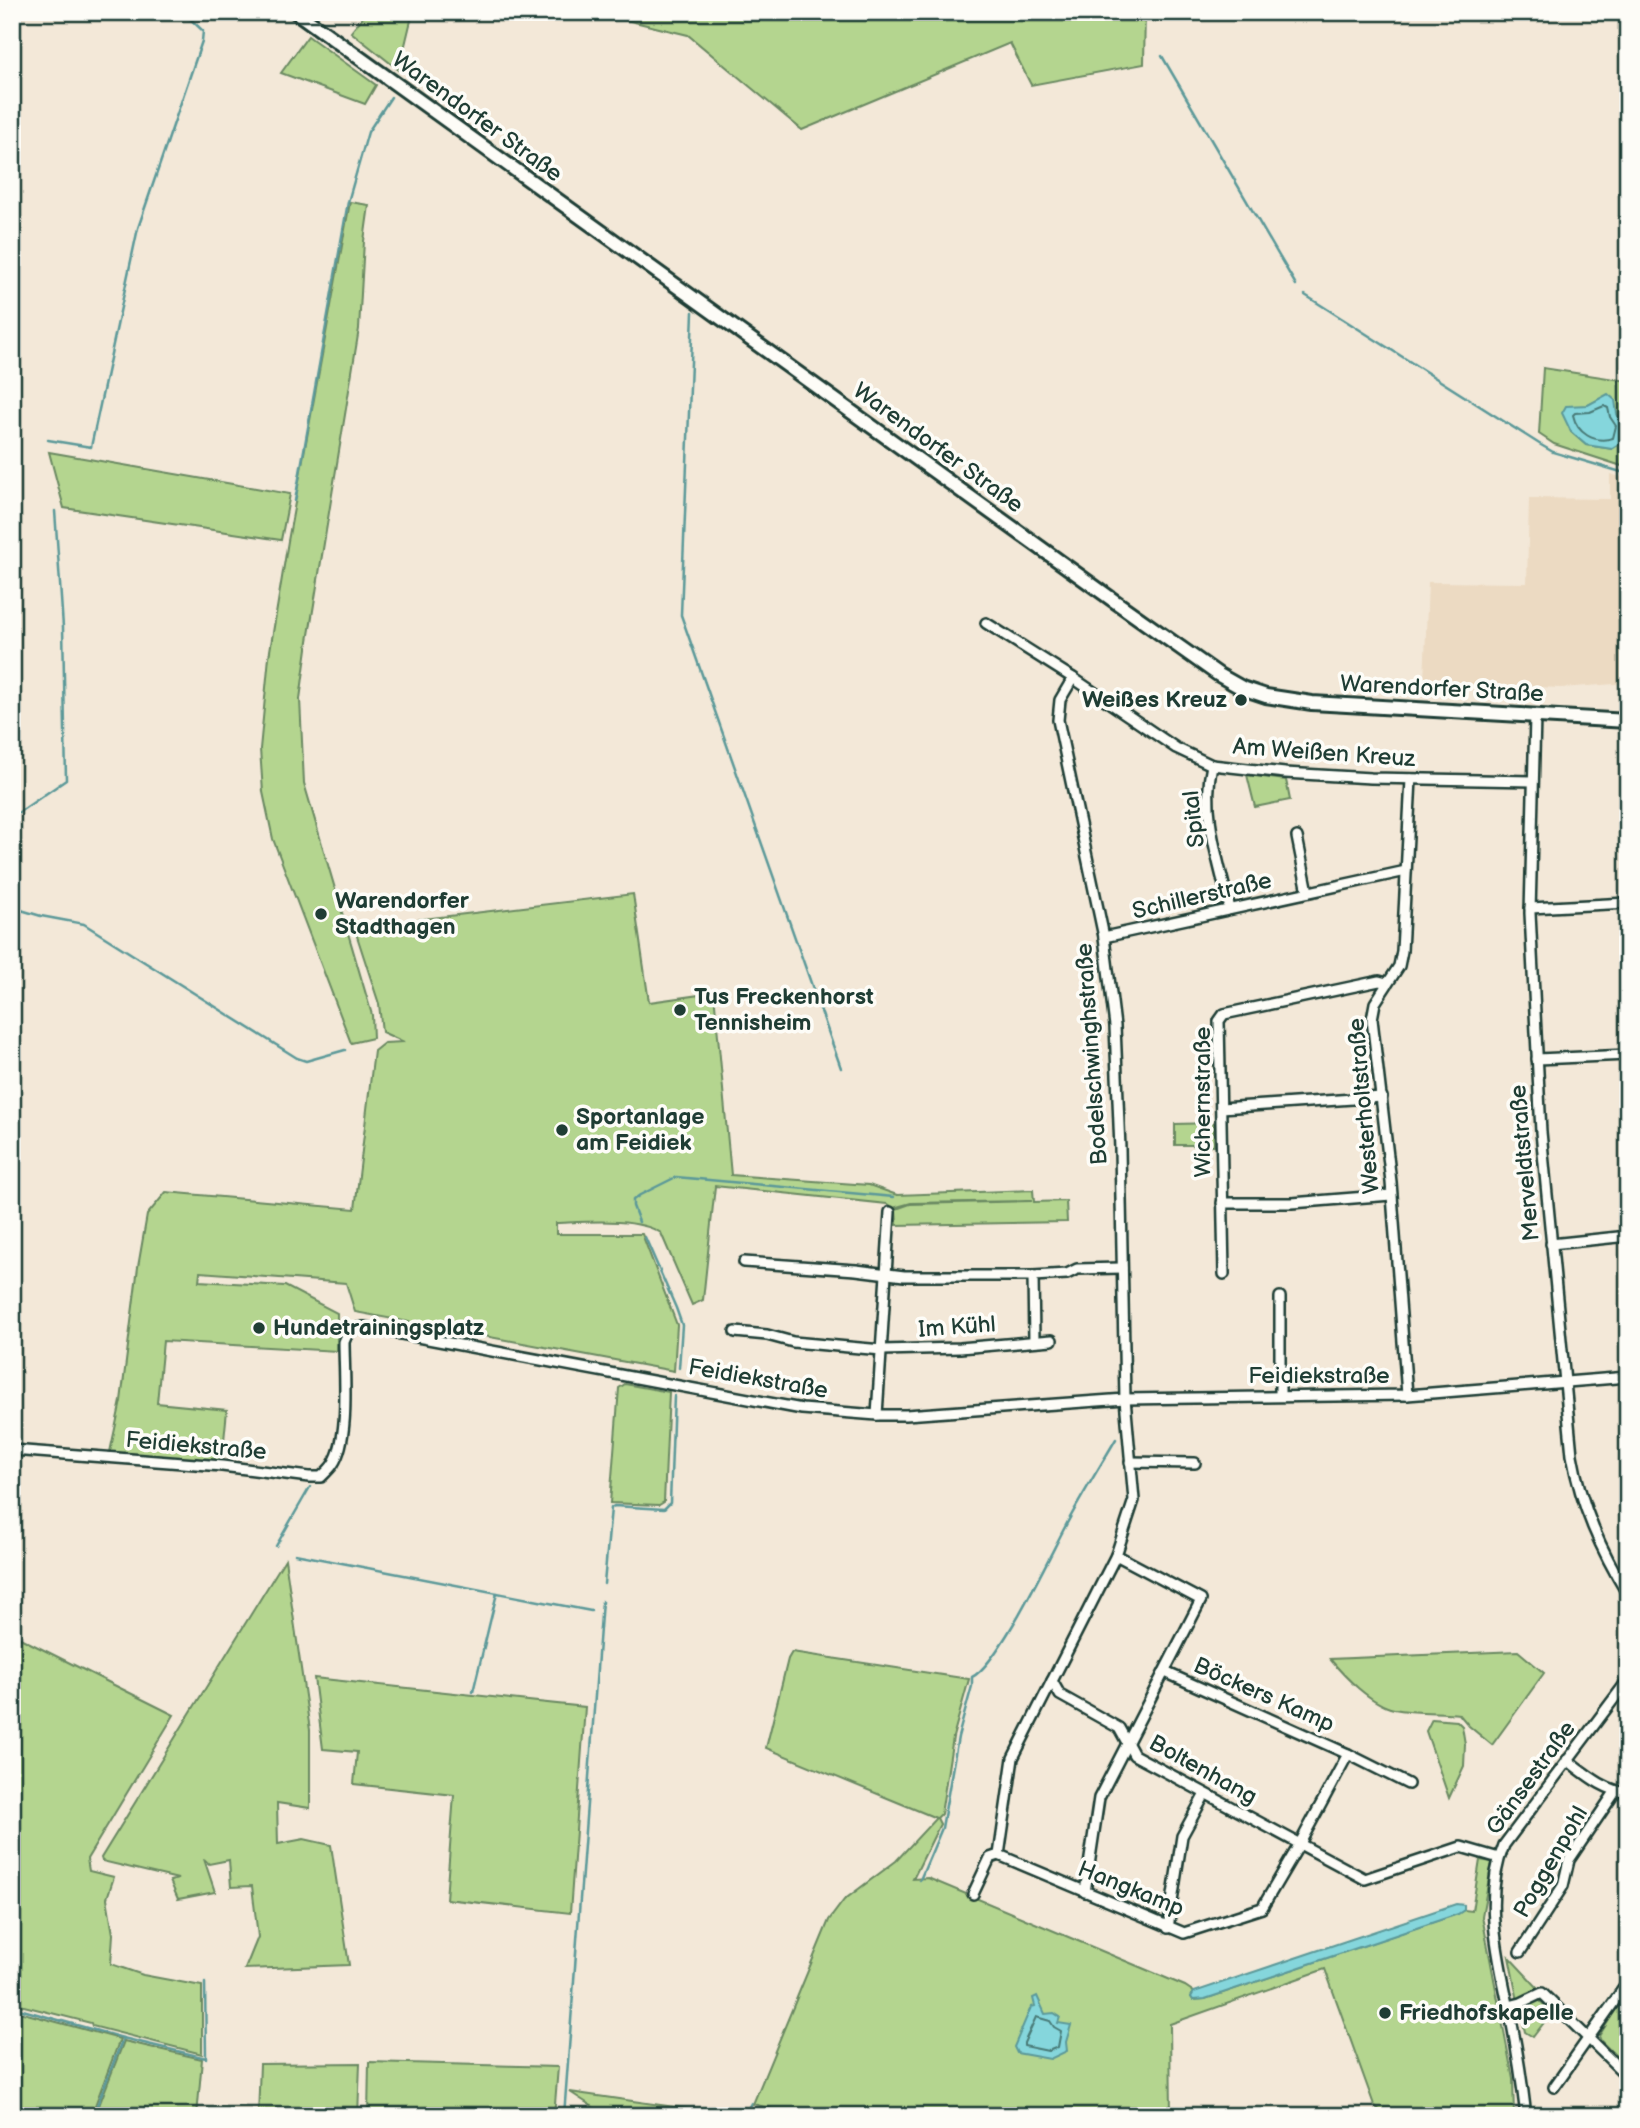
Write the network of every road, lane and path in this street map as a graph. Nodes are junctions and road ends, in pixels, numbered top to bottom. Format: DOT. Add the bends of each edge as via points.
graph roads {
  1 [pos="296,12"];
  2 [pos="986,623"];
  3 [pos="1073,678"];
  4 [pos="1535,716"];
  5 [pos="1628,721"];
  6 [pos="1212,765"];
  7 [pos="1411,779"];
  8 [pos="1533,781"];
  9 [pos="1297,836"];
  10 [pos="1406,871"];
  11 [pos="1308,892"];
  12 [pos="1628,903"];
  13 [pos="1530,908"];
  14 [pos="1230,909"];
  15 [pos="1104,937"];
  16 [pos="1387,983"];
  17 [pos="1628,1055"];
  18 [pos="1537,1059"];
  19 [pos="1382,1097"];
  20 [pos="1221,1108"];
  21 [pos="1391,1195"];
  22 [pos="1222,1203"];
  23 [pos="890,1212"];
  24 [pos="1628,1236"];
  25 [pos="1551,1244"];
  26 [pos="744,1262"];
  27 [pos="1122,1268"];
  28 [pos="887,1274"];
  29 [pos="1224,1274"];
  30 [pos="1033,1276"];
  31 [pos="1280,1297"];
  32 [pos="735,1332"];
  33 [pos="1034,1340"];
  34 [pos="1052,1340"];
  35 [pos="882,1350"];
  36 [pos="1628,1377"];
  37 [pos="1565,1382"];
  38 [pos="1407,1395"];
  39 [pos="1280,1396"];
  40 [pos="1125,1399"];
  41 [pos="877,1415"];
  42 [pos="12,1450"];
  43 [pos="1130,1462"];
  44 [pos="1195,1463"];
  45 [pos="1116,1555"];
  46 [pos="1628,1595"];
  47 [pos="1165,1672"];
  48 [pos="1628,1680"];
  49 [pos="1052,1681"];
  50 [pos="1128,1742"];
  51 [pos="1348,1754"];
  52 [pos="1567,1760"];
  53 [pos="1408,1784"];
  54 [pos="1615,1792"];
  55 [pos="1628,1793"];
  56 [pos="1205,1794"];
  57 [pos="1299,1844"];
  58 [pos="999,1855"];
  59 [pos="1499,1858"];
  60 [pos="1085,1892"];
  61 [pos="973,1894"];
  62 [pos="1168,1928"];
  63 [pos="1520,1952"];
  64 [pos="1628,1982"];
  65 [pos="1509,2006"];
  66 [pos="1588,2039"];
  67 [pos="1628,2077"];
  68 [pos="1554,2087"];
  69 [pos="1525,2116"];
  1 -- 4 [label="main road, Warendorfer Straße" via="1219,675 1242,688 1292,701"];
  2 -- 3 [label="street, Am Weißen Kreuz"];
  3 -- 6 [label="street, Am Weißen Kreuz" via="1176,748"];
  3 -- 15 [label="street, Bodelschwinghstraße" via="1060,700 1058,720"];
  4 -- 5 [label="main road, Warendorfer Straße"];
  4 -- 8 [label="street, Merveldtstraße"];
  6 -- 7 [label="street, Am Weißen Kreuz"];
  6 -- 14 [label="street, Spital" via="1207,786 1212,832"];
  7 -- 8 [label="street, Am Weißen Kreuz"];
  7 -- 10 [label="street, Westerholtstraße"];
  8 -- 13 [label="street, Merveldtstraße"];
  9 -- 11 [label="street, Schillerstraße"];
  10 -- 11 [label="street, Schillerstraße"];
  10 -- 16 [label="street, Westerholtstraße" via="1402,951 1399,966"];
  11 -- 14 [label="street, Schillerstraße"];
  12 -- 13 [label="street"];
  13 -- 18 [label="street, Merveldtstraße"];
  14 -- 15 [label="street, Schillerstraße"];
  15 -- 27 [label="street, Bodelschwinghstraße" via="1115,1026"];
  16 -- 19 [label="street, Westerholtstraße" via="1372,1019"];
  16 -- 20 [label="street, Wichernstraße" via="1224,1014 1219,1021"];
  17 -- 18 [label="street"];
  18 -- 25 [label="street, Merveldtstraße"];
  19 -- 20 [label="street"];
  19 -- 21 [label="street, Westerholtstraße"];
  20 -- 22 [label="street, Wichernstraße"];
  21 -- 22 [label="street"];
  21 -- 38 [label="street, Westerholtstraße"];
  22 -- 29 [label="street, Wichernstraße"];
  23 -- 28 [label="street, Im Kühl"];
  24 -- 25 [label="street"];
  25 -- 37 [label="street, Merveldtstraße"];
  26 -- 28 [label="street"];
  27 -- 30 [label="street"];
  27 -- 40 [label="street, Bodelschwinghstraße"];
  28 -- 30 [label="street"];
  28 -- 35 [label="street, Im Kühl"];
  30 -- 33 [label="street"];
  31 -- 39 [label="street"];
  32 -- 35 [label="street, Im Kühl"];
  33 -- 34 [label="street, Im Kühl"];
  33 -- 35 [label="street, Im Kühl"];
  35 -- 41 [label="street, Im Kühl"];
  36 -- 37 [label="street, Feidiekstraße"];
  37 -- 38 [label="street, Feidiekstraße"];
  37 -- 46 [label="street, Merveldtstraße" via="1572,1455 1584,1508"];
  38 -- 39 [label="street, Feidiekstraße"];
  39 -- 40 [label="street, Feidiekstraße"];
  40 -- 41 [label="street, Feidiekstraße"];
  40 -- 43 [label="street"];
  41 -- 42 [label="street, Feidiekstraße" via="760,1402 364,1327 353,1329 344,1342 343,1428 333,1464 321,1477"];
  43 -- 44 [label="street"];
  43 -- 45 [label="street" via="1134,1500"];
  45 -- 47 [label="street" via="1201,1600"];
  45 -- 49 [label="street"];
  47 -- 50 [label="street"];
  47 -- 51 [label="street, Böckers Kamp"];
  48 -- 52 [label="street, Gänsestraße"];
  49 -- 50 [label="street, Boltenhang" via="1060,1695 1119,1728"];
  49 -- 58 [label="street" via="1013,1758"];
  50 -- 56 [label="street, Boltenhang" via="1134,1755"];
  50 -- 60 [label="street" via="1099,1798"];
  51 -- 53 [label="street, Böckers Kamp"];
  51 -- 57 [label="street, Böckers Kamp"];
  52 -- 54 [label="street"];
  52 -- 59 [label="street, Gänsestraße"];
  54 -- 55 [label="street"];
  54 -- 63 [label="street, Poggenpohl" via="1569,1860 1563,1886"];
  56 -- 57 [label="street, Boltenhang"];
  56 -- 62 [label="street" via="1182,1836"];
  57 -- 59 [label="street, Boltenhang" via="1365,1879 1461,1847"];
  57 -- 62 [label="street, Hangkamp" via="1262,1908 1184,1933"];
  58 -- 60 [label="street, Hangkamp"];
  58 -- 61 [label="street" via="990,1857"];
  59 -- 65 [label="street, Gänsestraße" via="1493,1929"];
  60 -- 62 [label="street, Hangkamp"];
  64 -- 66 [label="street"];
  65 -- 66 [label="street" via="1542,1993"];
  65 -- 69 [label="street, Gänsestraße"];
  66 -- 67 [label="street"];
  66 -- 68 [label="street"];
}
